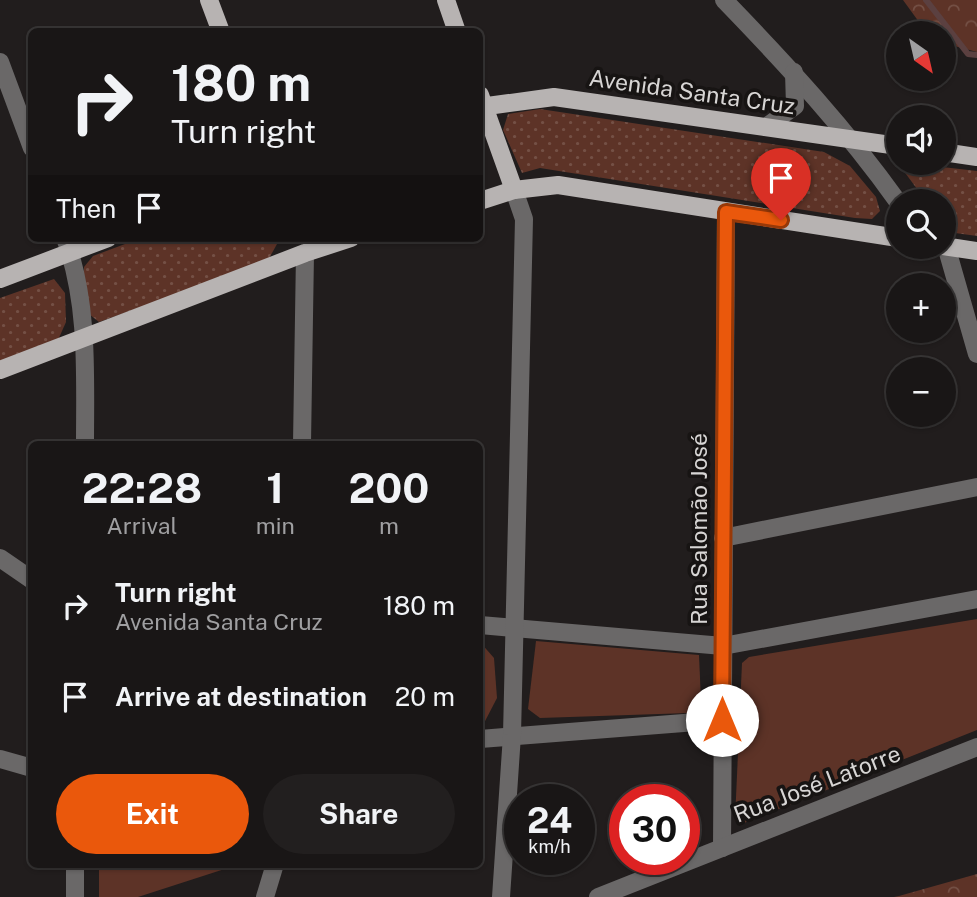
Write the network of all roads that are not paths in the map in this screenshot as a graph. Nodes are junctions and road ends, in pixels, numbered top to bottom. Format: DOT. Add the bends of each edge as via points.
graph roads {
  1 [pos="209,0"];
  2 [pos="446,0"];
  3 [pos="724,0"];
  4 [pos="220,28"];
  5 [pos="456,28"];
  6 [pos="0,62"];
  7 [pos="794,72"];
  8 [pos="483,102"];
  9 [pos="483,107"];
  10 [pos="766,127"];
  11 [pos="28,137"];
  12 [pos="851,139"];
  13 [pos="886,144"];
  14 [pos="956,154"];
  15 [pos="977,157"];
  16 [pos="888,189"];
  17 [pos="514,190"];
  18 [pos="483,200"];
  19 [pos="726,212"];
  20 [pos="886,236"];
  21 [pos="85,242"];
  22 [pos="323,242"];
  23 [pos="67,245"];
  24 [pos="302,245"];
  25 [pos="956,248"];
  26 [pos="977,251"];
  27 [pos="948,259"];
  28 [pos="0,279"];
  29 [pos="86,337"];
  30 [pos="977,354"];
  31 [pos="0,370"];
  32 [pos="85,441"];
  33 [pos="302,441"];
  34 [pos="977,487"];
  35 [pos="723,538"];
  36 [pos="0,558"];
  37 [pos="28,577"];
  38 [pos="977,599"];
  39 [pos="483,625"];
  40 [pos="515,627"];
  41 [pos="723,646"];
  42 [pos="722,720"];
  43 [pos="512,735"];
  44 [pos="483,739"];
  45 [pos="977,747"];
  46 [pos="0,759"];
  47 [pos="28,767"];
  48 [pos="722,848"];
  49 [pos="75,868"];
  50 [pos="274,868"];
  51 [pos="264,896"];
  52 [pos="75,897"];
  53 [pos="501,897"];
  54 [pos="598,897"];
  1 -- 4 [label="main road"];
  2 -- 5 [label="main road"];
  3 -- 7 [label="street"];
  6 -- 11 [label="street"];
  7 -- 10 [label="street" via="795,106"];
  7 -- 12 [label="street"];
  8 -- 10 [label="main road, Avenida Santa Cruz" via="554,97"];
  9 -- 17 [label="main road"];
  10 -- 12 [label="main road, Avenida Santa Cruz"];
  12 -- 13 [label="main road, Avenida Santa Cruz"];
  12 -- 16 [label="street"];
  14 -- 15 [label="main road"];
  17 -- 18 [label="main road"];
  17 -- 19 [label="main road" via="558,186"];
  17 -- 40 [label="street" via="524,219"];
  19 -- 20 [label="main road"];
  19 -- 35 [label="street, Rua Salomão José"];
  21 -- 23 [label="main road"];
  22 -- 24 [label="main road"];
  23 -- 28 [label="main road"];
  23 -- 29 [label="street"];
  24 -- 29 [label="main road"];
  24 -- 33 [label="street"];
  25 -- 26 [label="main road"];
  27 -- 30 [label="street"];
  29 -- 31 [label="main road"];
  29 -- 32 [label="street"];
  34 -- 35 [label="street"];
  35 -- 41 [label="street, Rua Salomão José"];
  36 -- 37 [label="street"];
  38 -- 41 [label="street"];
  39 -- 40 [label="street"];
  40 -- 41 [label="street"];
  40 -- 43 [label="street"];
  41 -- 42 [label="street, Rua Salomão José"];
  42 -- 43 [label="street"];
  42 -- 48 [label="street, Rua Salomão José"];
  43 -- 44 [label="street"];
  43 -- 53 [label="street"];
  45 -- 48 [label="street, Rua José Latorre"];
  46 -- 47 [label="street"];
  48 -- 54 [label="street, Rua José Latorre"];
  49 -- 52 [label="street"];
  50 -- 51 [label="street"];
}
